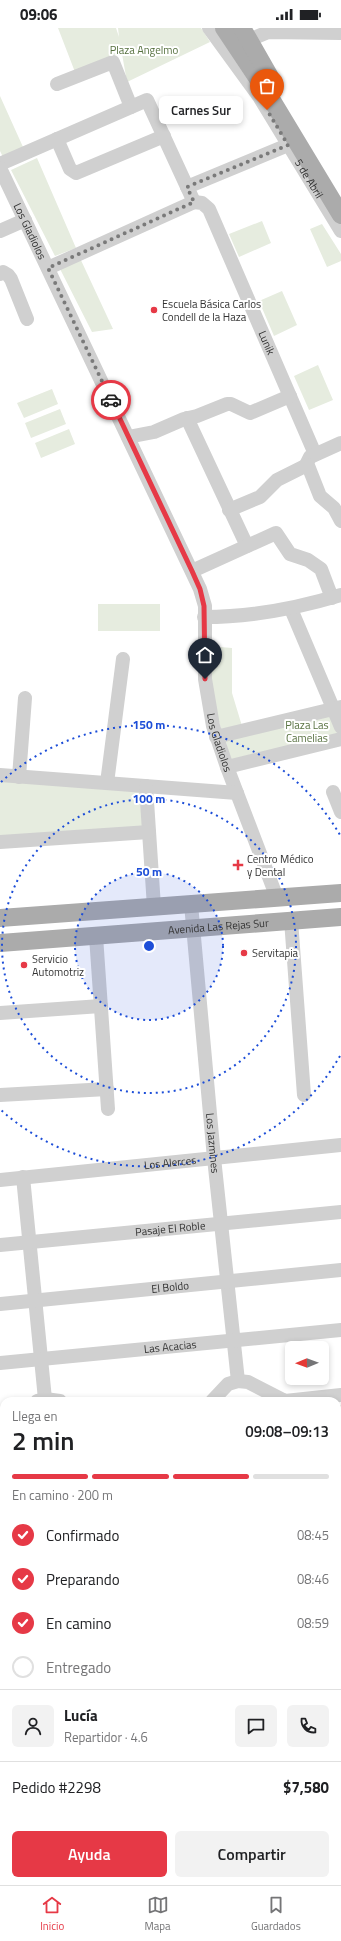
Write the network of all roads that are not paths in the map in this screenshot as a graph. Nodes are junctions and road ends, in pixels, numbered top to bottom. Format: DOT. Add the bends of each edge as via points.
graph roads {
  1 [pos="209,28"];
  2 [pos="224,28"];
  3 [pos="341,33"];
  4 [pos="245,34"];
  5 [pos="57,84"];
  6 [pos="131,107"];
  7 [pos="164,136"];
  8 [pos="57,139"];
  9 [pos="288,145"];
  10 [pos="0,164"];
  11 [pos="0,168"];
  12 [pos="187,187"];
  13 [pos="341,197"];
  14 [pos="194,202"];
  15 [pos="341,215"];
  16 [pos="24,220"];
  17 [pos="0,231"];
  18 [pos="341,231"];
  19 [pos="48,268"];
  20 [pos="0,274"];
  21 [pos="27,319"];
  22 [pos="290,396"];
  23 [pos="187,418"];
  24 [pos="128,437"];
  25 [pos="341,444"];
  26 [pos="311,460"];
  27 [pos="230,510"];
  28 [pos="341,521"];
  29 [pos="247,546"];
  30 [pos="192,571"];
  31 [pos="337,596"];
  32 [pos="291,609"];
  33 [pos="204,616"];
  34 [pos="123,659"];
  35 [pos="25,698"];
  36 [pos="337,708"];
  37 [pos="341,727"];
  38 [pos="216,737"];
  39 [pos="341,739"];
  40 [pos="227,767"];
  41 [pos="0,775"];
  42 [pos="19,777"];
  43 [pos="106,783"];
  44 [pos="146,786"];
  45 [pos="237,794"];
  46 [pos="149,832"];
  47 [pos="0,842"];
  48 [pos="341,893"];
  49 [pos="277,898"];
  50 [pos="191,904"];
  51 [pos="154,907"];
  52 [pos="341,917"];
  53 [pos="0,918"];
  54 [pos="290,920"];
  55 [pos="194,929"];
  56 [pos="96,936"];
  57 [pos="0,943"];
  58 [pos="101,1006"];
  59 [pos="0,1013"];
  60 [pos="107,1088"];
  61 [pos="0,1095"];
  62 [pos="304,1095"];
  63 [pos="108,1109"];
  64 [pos="341,1145"];
  65 [pos="214,1158"];
  66 [pos="23,1177"];
  67 [pos="0,1180"];
  68 [pos="341,1212"];
  69 [pos="221,1223"];
  70 [pos="30,1242"];
  71 [pos="0,1245"];
  72 [pos="341,1270"];
  73 [pos="227,1282"];
  74 [pos="35,1301"];
  75 [pos="0,1304"];
  76 [pos="341,1330"];
  77 [pos="234,1340"];
  78 [pos="41,1359"];
  79 [pos="0,1363"];
  80 [pos="238,1381"];
  81 [pos="341,1395"];
  82 [pos="41,1397"];
  83 [pos="216,1397"];
  84 [pos="277,1397"];
  85 [pos="322,1397"];
  1 -- 9 [label="street, 5 de Abril" via="260,98"];
  2 -- 15 [label="main road" via="268,94"];
  3 -- 4 [label="street"];
  4 -- 13 [label="main road"];
  5 -- 6 [label="street" via="113,62"];
  6 -- 7 [label="street" via="147,100"];
  6 -- 8 [label="street"];
  7 -- 8 [label="street" via="76,173 70,169"];
  7 -- 12 [label="street"];
  8 -- 10 [label="street"];
  9 -- 12 [label="street"];
  9 -- 18 [label="street, 5 de Abril"];
  11 -- 16 [label="street, Los Gladiolos"];
  12 -- 14 [label="street"];
  14 -- 19 [label="street"];
  14 -- 22 [label="street, Lunik" via="202,203 209,209"];
  16 -- 17 [label="street"];
  16 -- 19 [label="street, Los Gladiolos"];
  19 -- 24 [label="street, Los Gladiolos"];
  20 -- 21 [label="street" via="3,272 11,279"];
  22 -- 23 [label="street" via="253,412 246,412 231,404"];
  22 -- 26 [label="street, Lunik"];
  23 -- 24 [label="street" via="154,432"];
  23 -- 27 [label="street"];
  24 -- 30 [label="street, Los Gladiolos"];
  25 -- 26 [label="street"];
  26 -- 27 [label="street" via="277,480 260,497"];
  26 -- 28 [label="street, Lunik" via="320,496 334,508"];
  27 -- 29 [label="street"];
  29 -- 30 [label="street"];
  29 -- 31 [label="street" via="276,533 290,554 308,560 321,569"];
  30 -- 33 [label="street, Los Gladiolos" via="203,598"];
  31 -- 32 [label="street"];
  32 -- 33 [label="street" via="247,616"];
  32 -- 36 [label="street"];
  33 -- 38 [label="street, Los Gladiolos" via="205,679"];
  34 -- 43 [label="street"];
  35 -- 42 [label="street"];
  36 -- 37 [label="street"];
  36 -- 38 [label="street"];
  38 -- 40 [label="street, Los Gladiolos"];
  39 -- 40 [label="street"];
  40 -- 45 [label="street, Los Gladiolos"];
  41 -- 42 [label="street"];
  42 -- 43 [label="street"];
  43 -- 44 [label="street"];
  44 -- 45 [label="street"];
  44 -- 46 [label="street"];
  45 -- 49 [label="street, Los Gladiolos"];
  46 -- 47 [label="street"];
  46 -- 51 [label="street"];
  48 -- 49 [label="main road"];
  49 -- 50 [label="main road"];
  50 -- 51 [label="main road"];
  50 -- 55 [label="street, Los Jazmines"];
  51 -- 53 [label="main road"];
  52 -- 54 [label="main road, Avenida Las Rejas Sur"];
  54 -- 55 [label="main road, Avenida Las Rejas Sur"];
  54 -- 62 [label="street"];
  55 -- 56 [label="main road, Avenida Las Rejas Sur"];
  55 -- 65 [label="street, Los Jazmines"];
  56 -- 57 [label="main road, Avenida Las Rejas Sur"];
  56 -- 58 [label="street"];
  58 -- 59 [label="street"];
  58 -- 60 [label="street"];
  60 -- 61 [label="street"];
  60 -- 63 [label="street"];
  64 -- 65 [label="street, Los Alerces"];
  65 -- 66 [label="street, Los Alerces"];
  65 -- 69 [label="street, Los Jazmines"];
  66 -- 67 [label="street, Los Alerces"];
  66 -- 70 [label="street"];
  68 -- 69 [label="street, Pasaje El Roble"];
  69 -- 70 [label="street, Pasaje El Roble"];
  69 -- 73 [label="street, Los Jazmines"];
  70 -- 71 [label="street, Pasaje El Roble"];
  70 -- 74 [label="street"];
  72 -- 73 [label="street, El Boldo"];
  73 -- 74 [label="street, El Boldo"];
  73 -- 77 [label="street, Los Jazmines"];
  74 -- 75 [label="street, El Boldo"];
  74 -- 78 [label="street"];
  76 -- 77 [label="street, Las Acacias"];
  77 -- 78 [label="street, Las Acacias"];
  77 -- 80 [label="street, Los Jazmines"];
  78 -- 79 [label="street, Las Acacias"];
  78 -- 82 [label="street"];
  80 -- 83 [label="street" via="228,1384"];
  80 -- 84 [label="street" via="248,1382"];
  81 -- 85 [label="street"];
}
